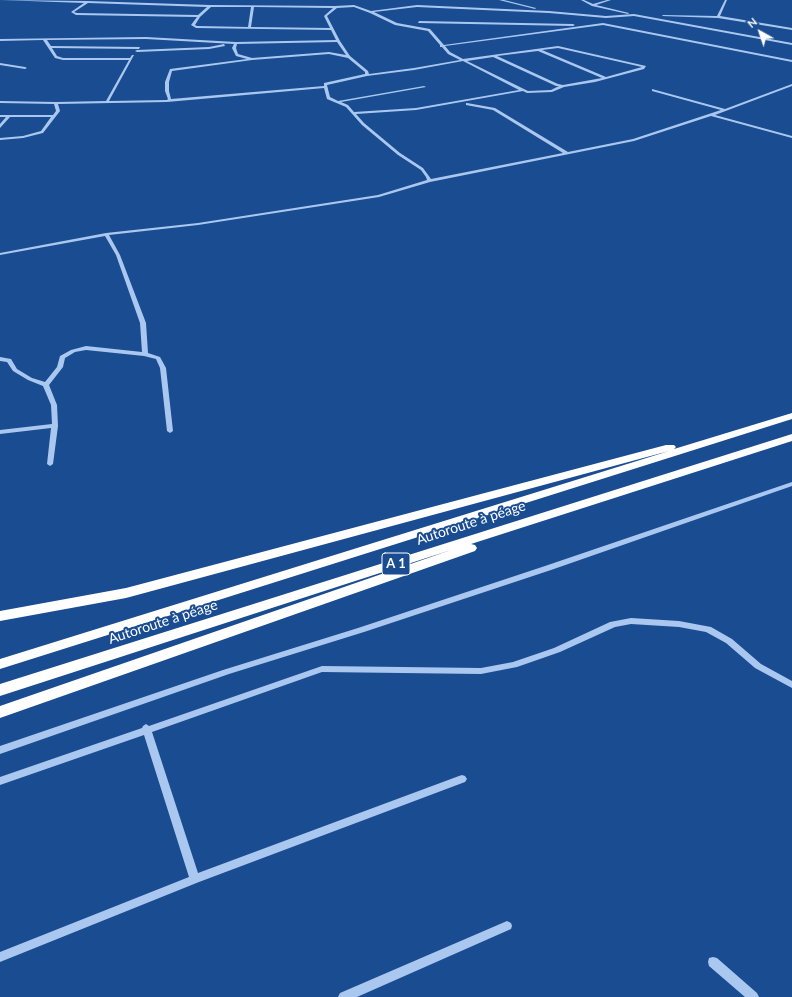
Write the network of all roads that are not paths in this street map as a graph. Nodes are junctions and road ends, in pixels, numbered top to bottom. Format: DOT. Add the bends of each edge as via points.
graph roads {
  1 [pos="0,0"];
  2 [pos="190,0"];
  3 [pos="357,0"];
  4 [pos="500,0"];
  5 [pos="582,0"];
  6 [pos="610,0"];
  7 [pos="726,0"];
  8 [pos="87,2"];
  9 [pos="183,5"];
  10 [pos="593,5"];
  11 [pos="210,6"];
  12 [pos="253,6"];
  13 [pos="354,6"];
  14 [pos="336,7"];
  15 [pos="371,12"];
  16 [pos="549,12"];
  17 [pos="634,15"];
  18 [pos="199,16"];
  19 [pos="641,16"];
  20 [pos="606,17"];
  21 [pos="718,17"];
  22 [pos="419,22"];
  23 [pos="603,24"];
  24 [pos="597,26"];
  25 [pos="249,28"];
  26 [pos="331,29"];
  27 [pos="792,29"];
  28 [pos="146,38"];
  29 [pos="44,39"];
  30 [pos="0,40"];
  31 [pos="338,42"];
  32 [pos="236,43"];
  33 [pos="792,44"];
  34 [pos="441,46"];
  35 [pos="50,47"];
  36 [pos="138,50"];
  37 [pos="538,50"];
  38 [pos="349,56"];
  39 [pos="494,56"];
  40 [pos="131,59"];
  41 [pos="252,59"];
  42 [pos="463,60"];
  43 [pos="792,61"];
  44 [pos="0,64"];
  45 [pos="25,68"];
  46 [pos="367,75"];
  47 [pos="605,78"];
  48 [pos="563,86"];
  49 [pos="792,86"];
  50 [pos="325,87"];
  51 [pos="424,87"];
  52 [pos="523,90"];
  53 [pos="653,90"];
  54 [pos="170,100"];
  55 [pos="0,102"];
  56 [pos="107,102"];
  57 [pos="337,102"];
  58 [pos="56,103"];
  59 [pos="454,104"];
  60 [pos="725,110"];
  61 [pos="353,113"];
  62 [pos="712,115"];
  63 [pos="0,116"];
  64 [pos="54,116"];
  65 [pos="8,117"];
  66 [pos="0,127"];
  67 [pos="792,137"];
  68 [pos="2,138"];
  69 [pos="0,144"];
  70 [pos="568,154"];
  71 [pos="429,181"];
  72 [pos="106,234"];
  73 [pos="0,254"];
  74 [pos="144,354"];
  75 [pos="0,359"];
  76 [pos="46,385"];
  77 [pos="792,416"];
  78 [pos="55,426"];
  79 [pos="753,428"];
  80 [pos="170,431"];
  81 [pos="0,432"];
  82 [pos="792,437"];
  83 [pos="779,441"];
  84 [pos="50,464"];
  85 [pos="792,484"];
  86 [pos="0,616"];
  87 [pos="0,664"];
  88 [pos="792,685"];
  89 [pos="0,690"];
  90 [pos="0,712"];
  91 [pos="146,728"];
  92 [pos="0,750"];
  93 [pos="462,779"];
  94 [pos="0,781"];
  95 [pos="195,880"];
  96 [pos="507,926"];
  97 [pos="0,957"];
  98 [pos="713,962"];
  99 [pos="344,997"];
  100 [pos="753,997"];
  1 -- 8 [label="street"];
  2 -- 9 [label="street"];
  3 -- 13 [label="street"];
  4 -- 16 [label="street"];
  5 -- 10 [label="street"];
  6 -- 10 [label="street"];
  7 -- 21 [label="street"];
  8 -- 9 [label="street"];
  8 -- 18 [label="street" via="72,12"];
  9 -- 11 [label="street"];
  10 -- 17 [label="street"];
  11 -- 12 [label="street"];
  11 -- 18 [label="street"];
  12 -- 14 [label="street"];
  12 -- 25 [label="street"];
  13 -- 14 [label="street"];
  13 -- 15 [label="street"];
  14 -- 26 [label="street" via="325,16"];
  15 -- 16 [label="street" via="417,6"];
  15 -- 34 [label="street" via="396,24 429,30"];
  16 -- 20 [label="street"];
  17 -- 19 [label="street"];
  17 -- 20 [label="street"];
  18 -- 25 [label="street" via="194,24 196,27"];
  19 -- 21 [label="street"];
  19 -- 33 [label="street"];
  20 -- 23 [label="street"];
  21 -- 27 [label="street"];
  22 -- 24 [label="street"];
  23 -- 24 [label="street"];
  23 -- 43 [label="street"];
  24 -- 34 [label="street"];
  25 -- 26 [label="street"];
  26 -- 31 [label="street"];
  28 -- 29 [label="street"];
  28 -- 32 [label="street"];
  28 -- 36 [label="street"];
  29 -- 30 [label="street"];
  29 -- 35 [label="street"];
  31 -- 32 [label="street"];
  31 -- 38 [label="street"];
  32 -- 36 [label="street" via="209,48"];
  32 -- 41 [label="street" via="234,48 237,55"];
  34 -- 42 [label="street"];
  35 -- 36 [label="street"];
  35 -- 40 [label="street" via="56,57 63,59"];
  36 -- 40 [label="street"];
  37 -- 39 [label="street"];
  37 -- 47 [label="street"];
  37 -- 47 [label="street" via="558,47 644,66"];
  38 -- 41 [label="street" via="329,53"];
  38 -- 46 [label="street" via="367,72"];
  39 -- 42 [label="street"];
  39 -- 48 [label="street"];
  40 -- 56 [label="street"];
  41 -- 54 [label="street" via="171,70 166,82"];
  42 -- 46 [label="street"];
  42 -- 52 [label="street"];
  44 -- 45 [label="street"];
  46 -- 50 [label="street" via="325,84"];
  47 -- 48 [label="street"];
  48 -- 52 [label="street" via="538,93"];
  49 -- 60 [label="street"];
  50 -- 54 [label="street"];
  50 -- 57 [label="street" via="328,98"];
  51 -- 57 [label="street"];
  52 -- 59 [label="street"];
  53 -- 60 [label="street"];
  54 -- 56 [label="street"];
  55 -- 58 [label="street"];
  56 -- 58 [label="street"];
  57 -- 61 [label="street"];
  58 -- 64 [label="street" via="58,111"];
  59 -- 61 [label="street"];
  59 -- 70 [label="street" via="480,105 494,109"];
  60 -- 62 [label="street"];
  61 -- 71 [label="street" via="399,154 422,169"];
  62 -- 67 [label="street"];
  62 -- 70 [label="street" via="634,140"];
  63 -- 65 [label="street"];
  64 -- 65 [label="street"];
  64 -- 68 [label="street" via="42,132 23,137"];
  65 -- 66 [label="street"];
  68 -- 69 [label="street"];
  70 -- 71 [label="street"];
  71 -- 72 [label="street" via="379,196 198,224"];
  72 -- 73 [label="street"];
  72 -- 74 [label="street" via="118,255 144,323"];
  74 -- 76 [label="street" via="86,348 73,351 62,357 60,367"];
  74 -- 80 [label="street" via="158,358 163,368"];
  75 -- 76 [label="street" via="9,360 15,370"];
  76 -- 78 [label="street" via="54,404"];
  77 -- 79 [label="highway, A 1"];
  78 -- 81 [label="street"];
  78 -- 84 [label="street"];
  79 -- 86 [label="highway" via="639,454 126,593"];
  79 -- 87 [label="highway, A 1"];
  82 -- 83 [label="highway, Autoroute à péage / A 1"];
  83 -- 89 [label="highway, Autoroute à péage / A 1"];
  83 -- 90 [label="highway"];
  85 -- 92 [label="street"];
  88 -- 91 [label="street" via="767,672 729,641 708,629 631,621 613,624 557,650 508,666 480,671 322,669"];
  91 -- 94 [label="street"];
  91 -- 95 [label="street"];
  93 -- 95 [label="street"];
  95 -- 97 [label="street"];
  96 -- 99 [label="street"];
  98 -- 100 [label="street"];
}
